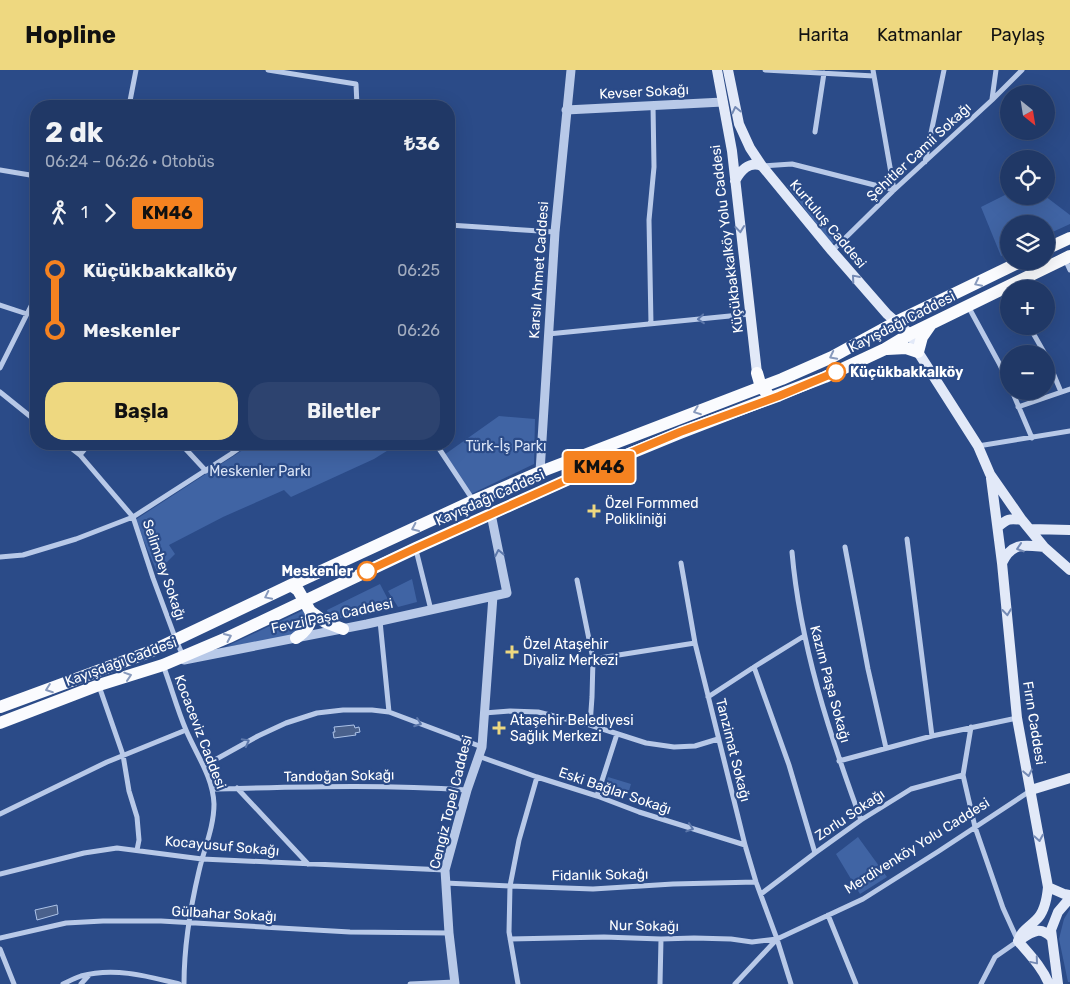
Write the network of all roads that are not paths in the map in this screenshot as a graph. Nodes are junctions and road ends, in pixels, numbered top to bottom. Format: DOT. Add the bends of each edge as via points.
graph roads {
  1 [pos="136,70"];
  2 [pos="268,70"];
  3 [pos="570,70"];
  4 [pos="717,70"];
  5 [pos="728,70"];
  6 [pos="765,70"];
  7 [pos="944,70"];
  8 [pos="996,70"];
  9 [pos="1022,70"];
  10 [pos="824,73"];
  11 [pos="874,73"];
  12 [pos="129,100"];
  13 [pos="357,100"];
  14 [pos="992,100"];
  15 [pos="723,102"];
  16 [pos="653,105"];
  17 [pos="566,110"];
  18 [pos="815,132"];
  19 [pos="750,148"];
  20 [pos="732,151"];
  21 [pos="925,162"];
  22 [pos="762,166"];
  23 [pos="0,170"];
  24 [pos="30,175"];
  25 [pos="735,181"];
  26 [pos="894,190"];
  27 [pos="455,225"];
  28 [pos="555,232"];
  29 [pos="1070,238"];
  30 [pos="1055,246"];
  31 [pos="832,251"];
  32 [pos="1068,261"];
  33 [pos="1002,270"];
  34 [pos="1028,280"];
  35 [pos="1000,293"];
  36 [pos="0,306"];
  37 [pos="968,306"];
  38 [pos="30,308"];
  39 [pos="27,314"];
  40 [pos="750,314"];
  41 [pos="891,320"];
  42 [pos="651,324"];
  43 [pos="931,324"];
  44 [pos="548,334"];
  45 [pos="910,334"];
  46 [pos="885,349"];
  47 [pos="918,352"];
  48 [pos="1000,365"];
  49 [pos="0,368"];
  50 [pos="757,373"];
  51 [pos="1055,377"];
  52 [pos="761,387"];
  53 [pos="1070,389"];
  54 [pos="0,392"];
  55 [pos="1061,392"];
  56 [pos="743,394"];
  57 [pos="779,396"];
  58 [pos="1015,400"];
  59 [pos="1018,407"];
  60 [pos="30,416"];
  61 [pos="1070,431"];
  62 [pos="1032,438"];
  63 [pos="978,446"];
  64 [pos="74,450"];
  65 [pos="85,450"];
  66 [pos="187,450"];
  67 [pos="237,450"];
  68 [pos="440,450"];
  69 [pos="80,455"];
  70 [pos="206,470"];
  71 [pos="540,472"];
  72 [pos="990,474"];
  73 [pos="473,501"];
  74 [pos="491,514"];
  75 [pos="133,517"];
  76 [pos="1022,520"];
  77 [pos="998,527"];
  78 [pos="1030,529"];
  79 [pos="1070,530"];
  80 [pos="907,539"];
  81 [pos="845,547"];
  82 [pos="1044,547"];
  83 [pos="416,548"];
  84 [pos="792,552"];
  85 [pos="0,557"];
  86 [pos="681,563"];
  87 [pos="1002,563"];
  88 [pos="1070,570"];
  89 [pos="577,580"];
  90 [pos="291,585"];
  91 [pos="493,596"];
  92 [pos="308,606"];
  93 [pos="431,610"];
  94 [pos="380,621"];
  95 [pos="343,628"];
  96 [pos="804,636"];
  97 [pos="296,638"];
  98 [pos="176,640"];
  99 [pos="695,642"];
  100 [pos="183,656"];
  101 [pos="592,659"];
  102 [pos="163,665"];
  103 [pos="754,667"];
  104 [pos="99,685"];
  105 [pos="708,698"];
  106 [pos="0,707"];
  107 [pos="389,712"];
  108 [pos="484,713"];
  109 [pos="1017,718"];
  110 [pos="0,723"];
  111 [pos="590,725"];
  112 [pos="970,727"];
  113 [pos="186,730"];
  114 [pos="617,734"];
  115 [pos="932,736"];
  116 [pos="718,739"];
  117 [pos="482,747"];
  118 [pos="886,748"];
  119 [pos="123,755"];
  120 [pos="478,756"];
  121 [pos="839,761"];
  122 [pos="204,766"];
  123 [pos="963,776"];
  124 [pos="537,777"];
  125 [pos="1070,778"];
  126 [pos="237,788"];
  127 [pos="212,789"];
  128 [pos="467,790"];
  129 [pos="1031,790"];
  130 [pos="597,796"];
  131 [pos="0,814"];
  132 [pos="861,820"];
  133 [pos="975,827"];
  134 [pos="745,846"];
  135 [pos="137,850"];
  136 [pos="815,852"];
  137 [pos="202,859"];
  138 [pos="308,864"];
  139 [pos="445,870"];
  140 [pos="0,874"];
  141 [pos="756,882"];
  142 [pos="445,883"];
  143 [pos="510,886"];
  144 [pos="1048,887"];
  145 [pos="760,894"];
  146 [pos="1070,896"];
  147 [pos="828,915"];
  148 [pos="188,923"];
  149 [pos="449,933"];
  150 [pos="0,938"];
  151 [pos="1052,938"];
  152 [pos="510,939"];
  153 [pos="661,939"];
  154 [pos="777,939"];
  155 [pos="1018,941"];
  156 [pos="0,950"];
  157 [pos="89,975"];
  158 [pos="455,983"];
  159 [pos="14,984"];
  160 [pos="63,984"];
  161 [pos="81,984"];
  162 [pos="180,984"];
  163 [pos="184,984"];
  164 [pos="410,984"];
  165 [pos="518,984"];
  166 [pos="660,984"];
  167 [pos="736,984"];
  168 [pos="791,984"];
  169 [pos="856,984"];
  170 [pos="982,984"];
  171 [pos="1049,984"];
  172 [pos="1058,984"];
  1 -- 12 [label="street"];
  2 -- 13 [label="street" via="356,84"];
  3 -- 17 [label="street, Karslı Ahmet Caddesi"];
  4 -- 15 [label="main road, Küçükbakkalköy Yolu Caddesi"];
  19 -- 5 [label="main road, one-way" via="739,124"];
  6 -- 10 [label="street"];
  7 -- 21 [label="street"];
  8 -- 14 [label="street"];
  9 -- 14 [label="street, Şehitler Camii Sokağı"];
  10 -- 11 [label="street"];
  10 -- 18 [label="street"];
  11 -- 26 [label="street"];
  14 -- 21 [label="street, Şehitler Camii Sokağı"];
  15 -- 16 [label="street, Kevser Sokağı"];
  15 -- 20 [label="main road, Küçükbakkalköy Yolu Caddesi"];
  16 -- 17 [label="street, Kevser Sokağı"];
  16 -- 42 [label="street" via="654,167 649,220"];
  17 -- 28 [label="street, Karslı Ahmet Caddesi"];
  19 -- 20 [label="main road" via="740,155"];
  19 -- 22 [label="main road, Kurtuluş Caddesi"];
  20 -- 25 [label="main road, Küçükbakkalköy Yolu Caddesi"];
  21 -- 26 [label="street, Şehitler Camii Sokağı"];
  22 -- 25 [label="main road" via="747,167"];
  22 -- 26 [label="street" via="792,164"];
  22 -- 31 [label="main road, Kurtuluş Caddesi"];
  23 -- 24 [label="street"];
  25 -- 40 [label="main road, Küçükbakkalköy Yolu Caddesi, one-way"];
  26 -- 31 [label="street, Şehitler Camii Sokağı"];
  27 -- 28 [label="street"];
  28 -- 44 [label="street, Karslı Ahmet Caddesi"];
  29 -- 30 [label="main road"];
  41 -- 31 [label="main road, Kurtuluş Caddesi, one-way"];
  32 -- 34 [label="main road, Kayışdağı Caddesi"];
  33 -- 41 [label="main road, Kayışdağı Caddesi, one-way"];
  35 -- 37 [label="main road, Kayışdağı Caddesi"];
  36 -- 39 [label="street"];
  37 -- 43 [label="main road, Kayışdağı Caddesi"];
  37 -- 48 [label="street"];
  38 -- 39 [label="street"];
  39 -- 49 [label="street"];
  40 -- 42 [label="street, one-way"];
  40 -- 50 [label="main road, Küçükbakkalköy Yolu Caddesi"];
  41 -- 45 [label="main road, Kurtuluş Caddesi"];
  41 -- 46 [label="main road" via="891,340"];
  41 -- 52 [label="main road, Kayışdağı Caddesi, one-way" via="817,364"];
  42 -- 44 [label="street"];
  43 -- 45 [label="main road, Kayışdağı Caddesi"];
  43 -- 47 [label="main road" via="922,337"];
  44 -- 71 [label="street, Karslı Ahmet Caddesi"];
  45 -- 46 [label="main road, Kayışdağı Caddesi"];
  45 -- 47 [label="main road"];
  46 -- 47 [label="main road" via="898,347"];
  46 -- 57 [label="main road, Kayışdağı Caddesi"];
  47 -- 63 [label="main road"];
  50 -- 52 [label="main road"];
  50 -- 56 [label="main road" via="755,382"];
  51 -- 55 [label="street"];
  52 -- 56 [label="main road, Kayışdağı Caddesi"];
  52 -- 57 [label="main road" via="768,394"];
  53 -- 55 [label="street"];
  54 -- 60 [label="street"];
  55 -- 59 [label="street"];
  56 -- 71 [label="main road, Kayışdağı Caddesi, one-way"];
  57 -- 74 [label="main road, Kayışdağı Caddesi" via="680,432"];
  58 -- 59 [label="street"];
  59 -- 62 [label="street"];
  61 -- 62 [label="street"];
  62 -- 63 [label="street"];
  63 -- 72 [label="main road"];
  64 -- 69 [label="street, Selimbey Sokağı"];
  65 -- 69 [label="street"];
  66 -- 70 [label="street"];
  67 -- 70 [label="street"];
  68 -- 73 [label="street"];
  69 -- 75 [label="street, Selimbey Sokağı"];
  70 -- 75 [label="street"];
  71 -- 73 [label="main road, Kayışdağı Caddesi"];
  72 -- 76 [label="main road"];
  72 -- 77 [label="main road, Fırın Caddesi"];
  73 -- 90 [label="main road, Kayışdağı Caddesi, one-way"];
  74 -- 83 [label="main road, Kayışdağı Caddesi"];
  91 -- 74 [label="street, Fevzi Paşa Caddesi, one-way" via="507,593"];
  75 -- 85 [label="street" via="76,540"];
  75 -- 98 [label="street, Selimbey Sokağı"];
  76 -- 77 [label="main road" via="1005,520"];
  76 -- 78 [label="main road"];
  77 -- 87 [label="main road, Fırın Caddesi"];
  78 -- 79 [label="main road"];
  78 -- 82 [label="main road"];
  80 -- 115 [label="street"];
  81 -- 118 [label="street"];
  82 -- 87 [label="main road, one-way" via="1020,546 1006,554"];
  82 -- 88 [label="main road"];
  83 -- 92 [label="main road, Kayışdağı Caddesi"];
  83 -- 93 [label="street"];
  84 -- 96 [label="street, Kazım Paşa Sokağı"];
  86 -- 99 [label="street, Tanzimat Sokağı"];
  87 -- 109 [label="main road, Fırın Caddesi, one-way"];
  89 -- 101 [label="street"];
  90 -- 92 [label="main road"];
  90 -- 98 [label="main road, Kayışdağı Caddesi, one-way"];
  91 -- 93 [label="street, Fevzi Paşa Caddesi"];
  91 -- 108 [label="street, Cengiz Topel Caddesi"];
  92 -- 95 [label="main road" via="325,622"];
  92 -- 97 [label="main road" via="312,616 303,634"];
  100 -- 92 [label="main road, Kayışdağı Caddesi, one-way"];
  93 -- 94 [label="street, Fevzi Paşa Caddesi"];
  94 -- 95 [label="street, Fevzi Paşa Caddesi"];
  94 -- 107 [label="street"];
  95 -- 97 [label="street, Fevzi Paşa Caddesi"];
  96 -- 103 [label="street"];
  96 -- 121 [label="street, Kazım Paşa Sokağı"];
  97 -- 102 [label="street, Fevzi Paşa Caddesi"];
  98 -- 100 [label="street, Selimbey Sokağı"];
  98 -- 106 [label="main road, Kayışdağı Caddesi, one-way"];
  99 -- 101 [label="street"];
  99 -- 105 [label="street, Tanzimat Sokağı"];
  100 -- 102 [label="main road, Kayışdağı Caddesi"];
  101 -- 111 [label="street"];
  104 -- 102 [label="main road, Kayışdağı Caddesi, one-way"];
  102 -- 113 [label="street, Kocaceviz Caddesi"];
  103 -- 105 [label="street"];
  103 -- 136 [label="street" via="789,765"];
  104 -- 110 [label="main road, Kayışdağı Caddesi"];
  104 -- 119 [label="street"];
  105 -- 116 [label="street, Tanzimat Sokağı"];
  107 -- 117 [label="street, one-way"];
  122 -- 107 [label="street, one-way" via="258,736 316,713 343,710"];
  108 -- 111 [label="street" via="538,712"];
  108 -- 117 [label="street, Cengiz Topel Caddesi"];
  109 -- 112 [label="street"];
  109 -- 129 [label="main road, Fırın Caddesi, one-way"];
  111 -- 114 [label="street"];
  112 -- 115 [label="street"];
  112 -- 123 [label="street"];
  113 -- 119 [label="street"];
  113 -- 122 [label="street, Kocaceviz Caddesi"];
  114 -- 116 [label="street" via="674,747 696,746"];
  114 -- 130 [label="street"];
  115 -- 118 [label="street"];
  116 -- 134 [label="street, Tanzimat Sokağı"];
  117 -- 120 [label="street, Cengiz Topel Caddesi"];
  118 -- 121 [label="street"];
  119 -- 131 [label="street"];
  119 -- 135 [label="street" via="137,817"];
  120 -- 124 [label="street, Eski Bağlar Sokağı"];
  120 -- 128 [label="street, Cengiz Topel Caddesi"];
  121 -- 132 [label="street, Kazım Paşa Sokağı"];
  122 -- 127 [label="street, Kocaceviz Caddesi"];
  123 -- 132 [label="street, Zorlu Sokağı" via="911,789"];
  123 -- 133 [label="street"];
  124 -- 130 [label="street, Eski Bağlar Sokağı"];
  124 -- 143 [label="street"];
  125 -- 129 [label="main road, Merdivenköy Yolu Caddesi"];
  126 -- 127 [label="street, Tandoğan Sokağı"];
  126 -- 128 [label="street, Tandoğan Sokağı" via="419,786"];
  126 -- 138 [label="street"];
  127 -- 137 [label="street, Kocaceviz Caddesi" via="214,805"];
  128 -- 139 [label="street, Cengiz Topel Caddesi"];
  129 -- 133 [label="street, Merdivenköy Yolu Caddesi"];
  129 -- 144 [label="main road, Fırın Caddesi, one-way"];
  130 -- 134 [label="street, Eski Bağlar Sokağı, one-way"];
  132 -- 136 [label="street, Zorlu Sokağı"];
  133 -- 147 [label="street, Merdivenköy Yolu Caddesi" via="862,899"];
  133 -- 155 [label="street"];
  134 -- 141 [label="street, Tanzimat Sokağı"];
  135 -- 137 [label="street, Kocayusuf Sokağı"];
  135 -- 140 [label="street, Kocayusuf Sokağı" via="117,848 84,853"];
  136 -- 145 [label="street, Zorlu Sokağı"];
  137 -- 138 [label="street, Kocayusuf Sokağı"];
  137 -- 148 [label="street, Kocaceviz Caddesi"];
  138 -- 139 [label="street, Kocayusuf Sokağı"];
  139 -- 142 [label="street, Cengiz Topel Caddesi"];
  141 -- 143 [label="street, Fidanlık Sokağı" via="593,888"];
  141 -- 145 [label="street, Tanzimat Sokağı"];
  142 -- 143 [label="street, Fidanlık Sokağı"];
  142 -- 149 [label="street, Cengiz Topel Caddesi"];
  143 -- 152 [label="street"];
  144 -- 146 [label="main road"];
  144 -- 155 [label="main road, Fırın Caddesi" via="1046,902 1037,919"];
  145 -- 154 [label="street, Tanzimat Sokağı"];
  146 -- 151 [label="main road" via="1058,912 1051,930"];
  147 -- 154 [label="street, Merdivenköy Yolu Caddesi"];
  147 -- 169 [label="street"];
  148 -- 149 [label="street, Gülbahar Sokağı" via="350,932"];
  148 -- 150 [label="street, Gülbahar Sokağı" via="66,923"];
  148 -- 163 [label="street, Kocaceviz Caddesi"];
  149 -- 158 [label="street, Cengiz Topel Caddesi"];
  151 -- 155 [label="main road" via="1047,932 1038,931"];
  151 -- 172 [label="main road"];
  152 -- 153 [label="street, Nur Sokağı"];
  152 -- 165 [label="street"];
  153 -- 154 [label="street, Nur Sokağı" via="730,938 752,942"];
  153 -- 166 [label="street"];
  154 -- 167 [label="street"];
  154 -- 168 [label="street, Tanzimat Sokağı"];
  155 -- 170 [label="street" via="995,956"];
  155 -- 171 [label="main road, one-way" via="1038,964"];
  156 -- 159 [label="street"];
  157 -- 160 [label="street"];
  157 -- 161 [label="street"];
  157 -- 162 [label="street" via="109,971"];
  158 -- 164 [label="street"];
}
